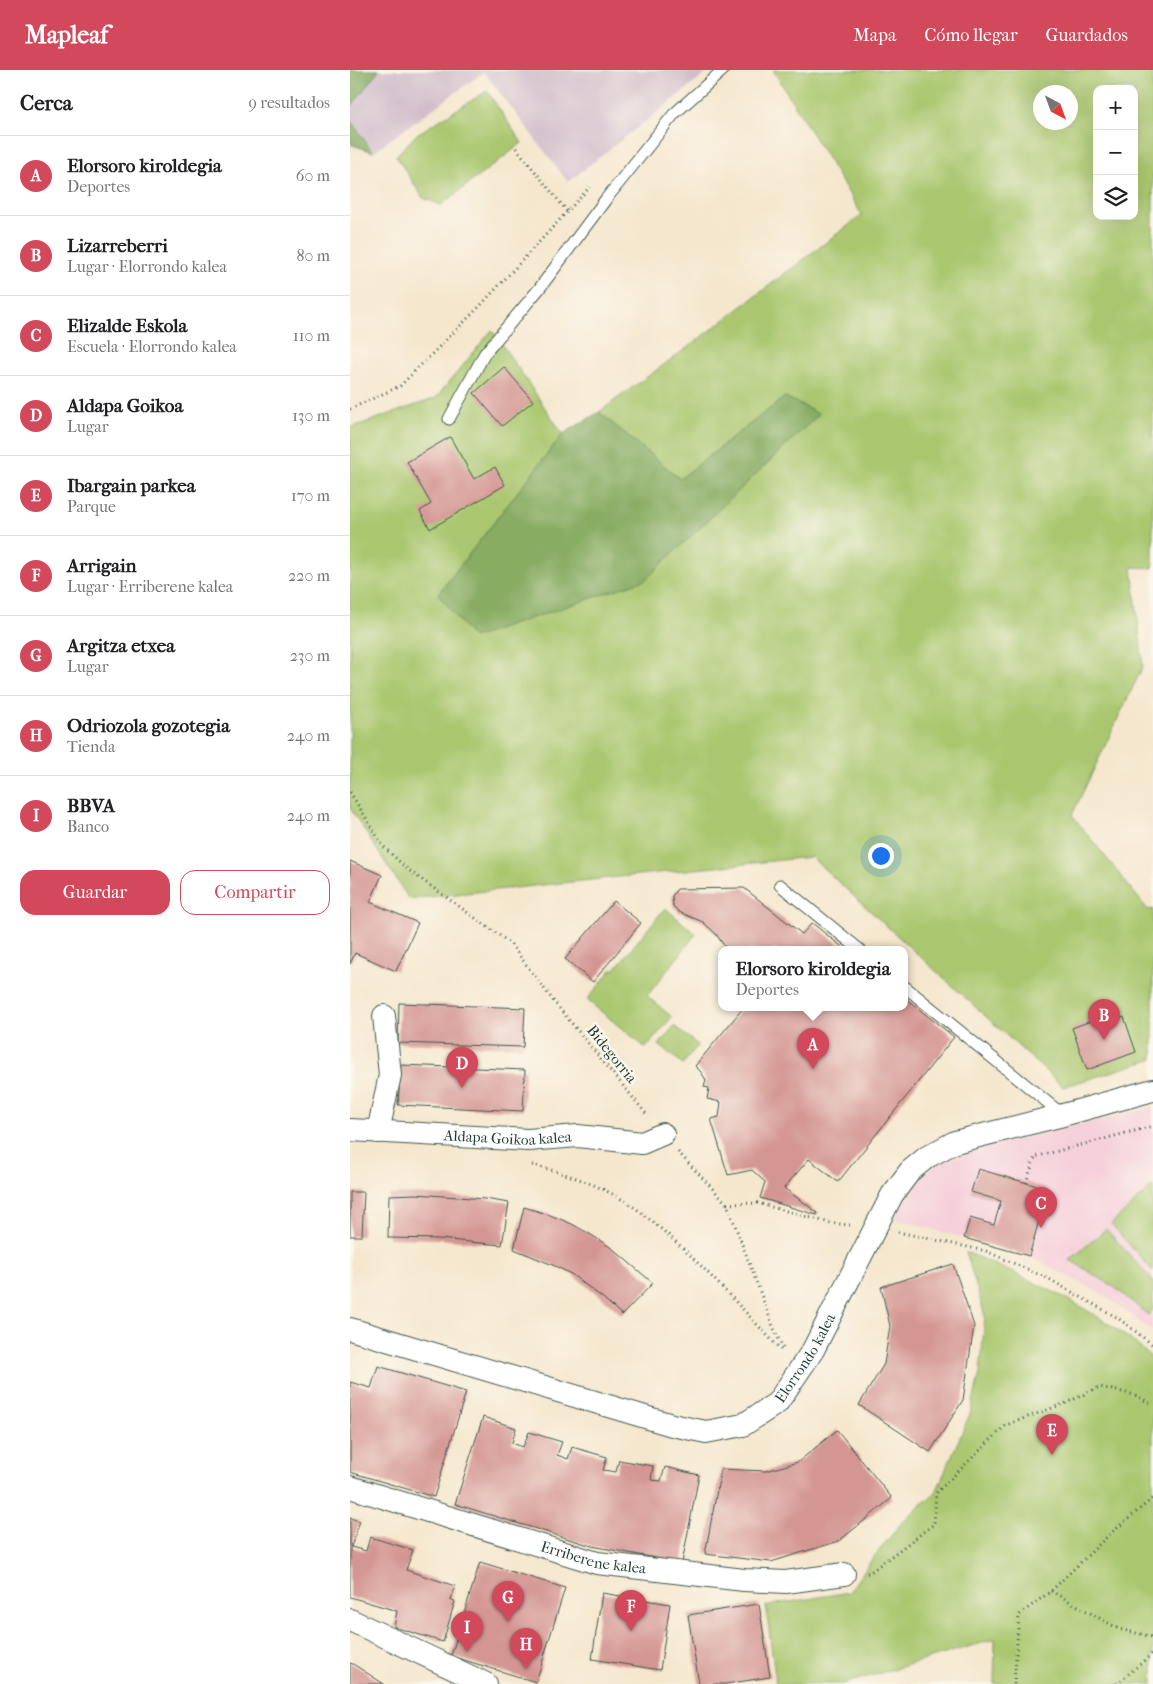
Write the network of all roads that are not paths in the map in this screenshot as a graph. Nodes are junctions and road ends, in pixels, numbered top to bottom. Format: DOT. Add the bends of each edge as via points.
graph roads {
  1 [pos="723,70"];
  2 [pos="449,419"];
  3 [pos="780,885"];
  4 [pos="855,946"];
  5 [pos="908,989"];
  6 [pos="384,1016"];
  7 [pos="1153,1090"];
  8 [pos="1063,1115"];
  9 [pos="350,1130"];
  10 [pos="378,1132"];
  11 [pos="663,1134"];
  12 [pos="350,1329"];
  13 [pos="350,1487"];
  14 [pos="844,1574"];
  15 [pos="350,1620"];
  16 [pos="486,1684"];
  1 -- 2 [label="lane" via="674,114 539,289 485,353"];
  3 -- 4 [label="lane"];
  5 -- 8 [label="lane"];
  6 -- 10 [label="street" via="390,1075"];
  7 -- 8 [label="street, Elorrondo kalea"];
  8 -- 12 [label="street, Elorrondo kalea" via="955,1142 927,1157 910,1171 892,1195 808,1358 777,1404 743,1425 706,1432 672,1425"];
  9 -- 10 [label="street, Aldapa Goikoa kalea"];
  10 -- 11 [label="street, Aldapa Goikoa kalea" via="528,1140 578,1136 642,1143"];
  13 -- 14 [label="street, Erriberene kalea" via="597,1563 786,1582"];
  15 -- 16 [label="street"];
}
